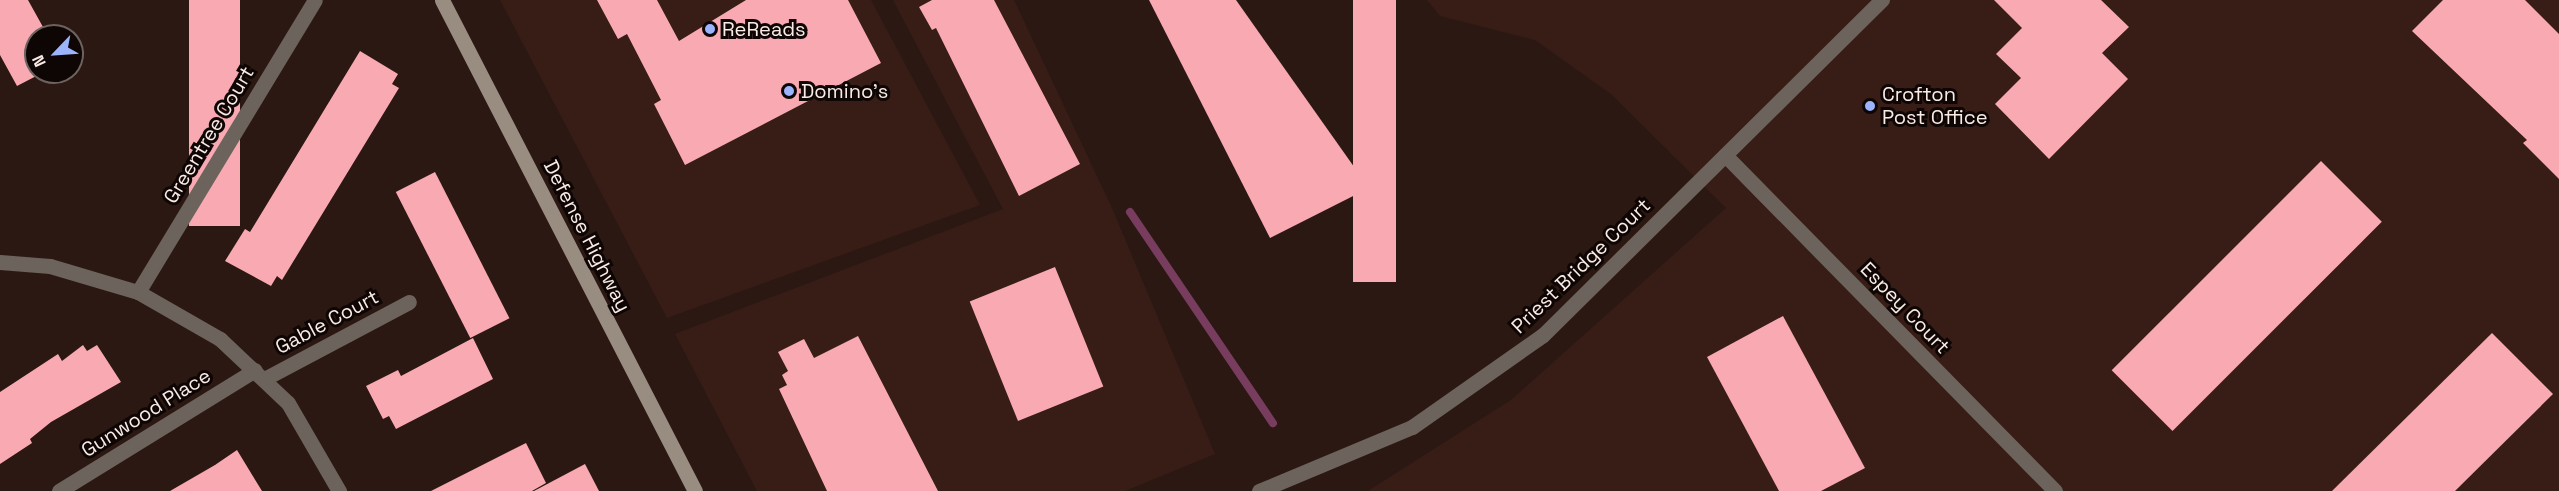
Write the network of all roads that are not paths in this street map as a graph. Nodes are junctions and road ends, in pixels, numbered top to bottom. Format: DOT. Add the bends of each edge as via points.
graph roads {
  1 [pos="315,0"];
  2 [pos="442,0"];
  3 [pos="1882,0"];
  4 [pos="1725,155"];
  5 [pos="0,262"];
  6 [pos="138,292"];
  7 [pos="409,302"];
  8 [pos="259,374"];
  9 [pos="59,491"];
  10 [pos="339,491"];
  11 [pos="695,491"];
  12 [pos="1259,491"];
  13 [pos="2055,491"];
  1 -- 6 [label="street, Greentree Court"];
  2 -- 11 [label="main road, Defense Highway"];
  3 -- 4 [label="street, Priest Bridge Court"];
  4 -- 12 [label="street, Priest Bridge Court" via="1595,285 1498,370 1412,427"];
  4 -- 13 [label="street, Espey Court"];
  5 -- 6 [label="street" via="50,266"];
  6 -- 8 [label="street" via="220,339"];
  7 -- 8 [label="street, Gable Court"];
  8 -- 9 [label="street, Gunwood Place"];
  8 -- 10 [label="street" via="288,403"];
}
